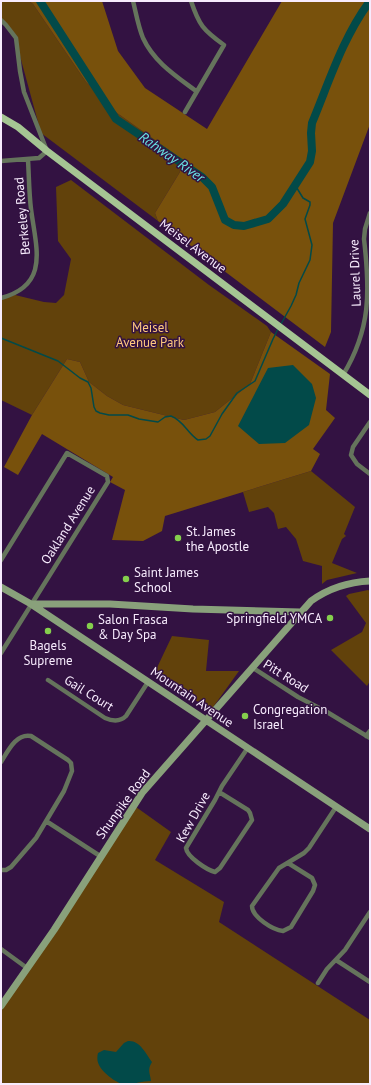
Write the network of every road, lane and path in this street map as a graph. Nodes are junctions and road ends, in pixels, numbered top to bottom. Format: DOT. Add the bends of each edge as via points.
graph roads {
  1 [pos="134,1"];
  2 [pos="191,1"];
  3 [pos="1,20"];
  4 [pos="6,25"];
  5 [pos="1,27"];
  6 [pos="196,91"];
  7 [pos="185,112"];
  8 [pos="1,117"];
  9 [pos="47,151"];
  10 [pos="28,160"];
  11 [pos="1,161"];
  12 [pos="370,213"];
  13 [pos="368,252"];
  14 [pos="1,298"];
  15 [pos="368,323"];
  16 [pos="343,375"];
  17 [pos="370,395"];
  18 [pos="370,422"];
  19 [pos="370,474"];
  20 [pos="1,560"];
  21 [pos="370,581"];
  22 [pos="1,587"];
  23 [pos="31,604"];
  24 [pos="300,612"];
  25 [pos="1,654"];
  26 [pos="253,668"];
  27 [pos="48,680"];
  28 [pos="148,682"];
  29 [pos="207,720"];
  30 [pos="370,731"];
  31 [pos="368,737"];
  32 [pos="247,748"];
  33 [pos="1,762"];
  34 [pos="220,792"];
  35 [pos="336,807"];
  36 [pos="46,821"];
  37 [pos="370,829"];
  38 [pos="100,856"];
  39 [pos="288,863"];
  40 [pos="1,870"];
  41 [pos="370,912"];
  42 [pos="1,949"];
  43 [pos="336,960"];
  44 [pos="27,968"];
  45 [pos="370,982"];
  46 [pos="318,983"];
  47 [pos="1,1006"];
  1 -- 6 [label="street" via="142,33 151,52"];
  2 -- 6 [label="street" via="201,26 224,46"];
  3 -- 4 [label="street"];
  4 -- 5 [label="street"];
  4 -- 9 [label="street" via="16,38 23,87"];
  6 -- 7 [label="street"];
  8 -- 9 [label="main road, Meisel Avenue" via="18,127"];
  9 -- 10 [label="street" via="39,158"];
  9 -- 16 [label="main road, Meisel Avenue"];
  10 -- 11 [label="street"];
  10 -- 14 [label="street, Berkeley Road" via="36,266 32,278 24,288"];
  12 -- 13 [label="street, Laurel Drive" via="365,229"];
  13 -- 15 [label="street, Laurel Drive"];
  15 -- 16 [label="street, Laurel Drive" via="358,351"];
  16 -- 17 [label="main road, Meisel Avenue"];
  18 -- 19 [label="street" via="353,447 351,455 357,464"];
  20 -- 23 [label="street, Oakland Avenue" via="67,453 107,476 108,482"];
  21 -- 24 [label="street, Shunpike Road" via="345,584 328,590"];
  22 -- 23 [label="street, Mountain Avenue"];
  23 -- 24 [label="street" via="110,604"];
  23 -- 25 [label="street"];
  23 -- 28 [label="street, Mountain Avenue"];
  24 -- 26 [label="street, Shunpike Road"];
  26 -- 29 [label="street, Shunpike Road"];
  26 -- 31 [label="street, Pitt Road"];
  27 -- 28 [label="street, Gail Court" via="112,721 126,716"];
  28 -- 29 [label="street, Mountain Avenue"];
  29 -- 32 [label="street, Mountain Avenue"];
  29 -- 38 [label="street, Shunpike Road" via="142,794"];
  30 -- 31 [label="street"];
  32 -- 34 [label="street, Kew Drive"];
  32 -- 35 [label="street, Mountain Avenue"];
  33 -- 36 [label="street" via="18,739 26,735 71,763 72,771 64,791"];
  34 -- 34 [label="street, Kew Drive" via="186,848 190,856 215,872 252,820 248,810"];
  35 -- 37 [label="street, Mountain Avenue"];
  35 -- 39 [label="street" via="309,848"];
  36 -- 38 [label="street"];
  36 -- 40 [label="street" via="36,838 14,864 6,870"];
  38 -- 44 [label="street, Shunpike Road"];
  39 -- 39 [label="street" via="279,868 252,906 256,916 277,930 283,931 291,927 315,885 312,878"];
  41 -- 43 [label="street"];
  42 -- 44 [label="street"];
  43 -- 45 [label="street"];
  43 -- 46 [label="street"];
  44 -- 47 [label="street, Shunpike Road"];
}
